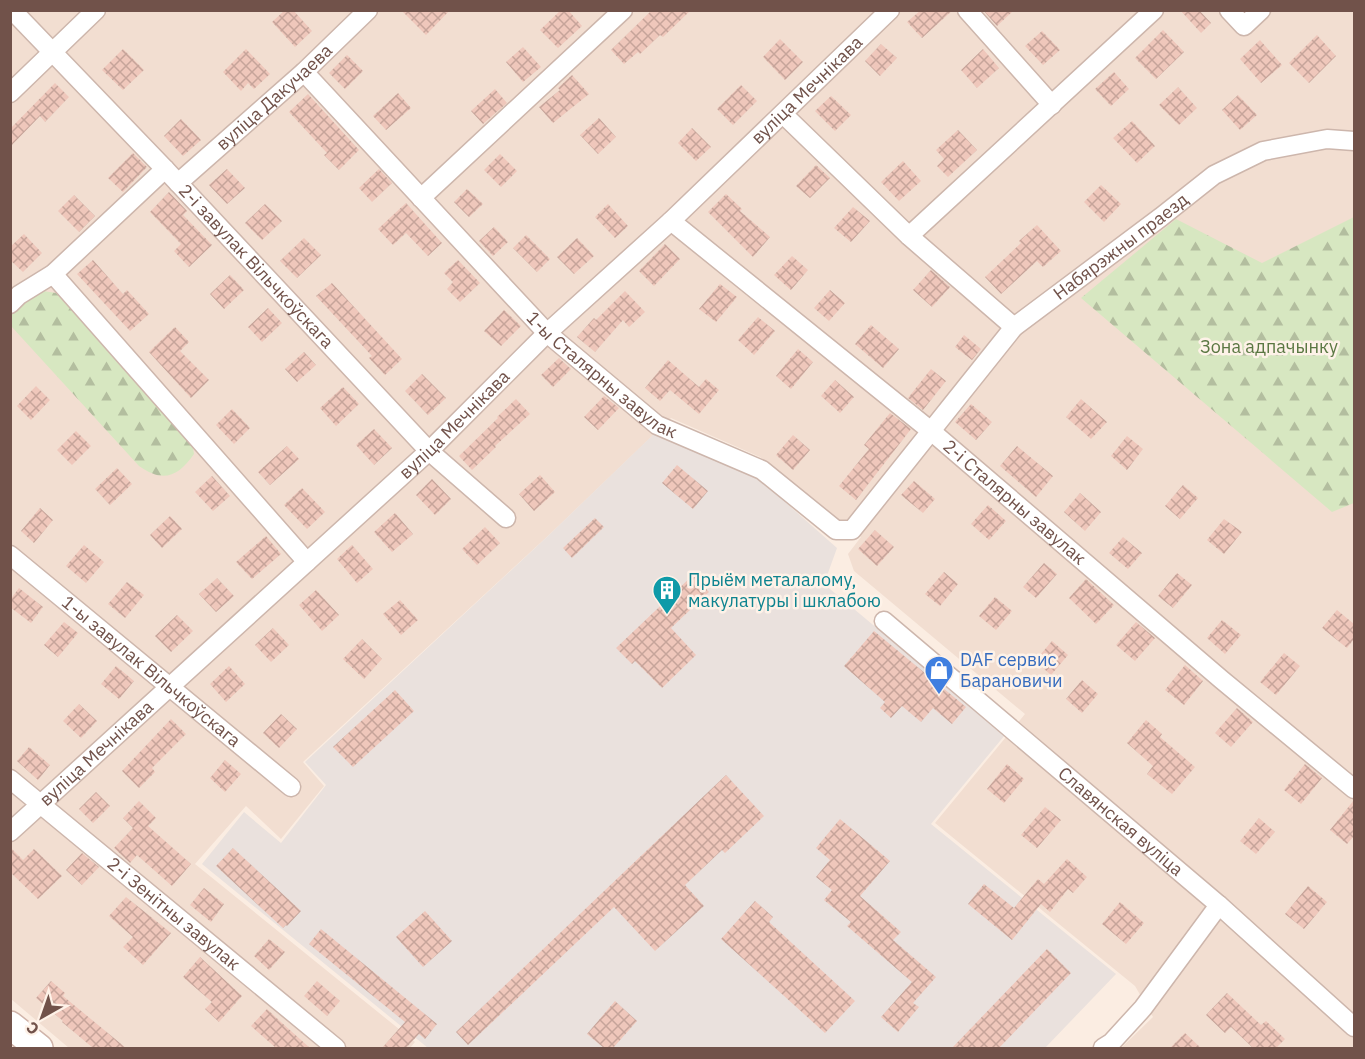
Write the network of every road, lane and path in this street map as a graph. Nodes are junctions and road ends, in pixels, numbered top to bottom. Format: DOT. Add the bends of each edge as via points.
graph roads {
  1 [pos="12,10"];
  2 [pos="96,10"];
  3 [pos="368,10"];
  4 [pos="623,10"];
  5 [pos="890,10"];
  6 [pos="967,10"];
  7 [pos="1154,10"];
  8 [pos="1229,10"];
  9 [pos="1261,10"];
  10 [pos="52,52"];
  11 [pos="304,72"];
  12 [pos="10,93"];
  13 [pos="1052,105"];
  14 [pos="783,114"];
  15 [pos="1354,141"];
  16 [pos="165,169"];
  17 [pos="178,183"];
  18 [pos="422,198"];
  19 [pos="671,220"];
  20 [pos="909,236"];
  21 [pos="53,274"];
  22 [pos="10,304"];
  23 [pos="1014,327"];
  24 [pos="547,333"];
  25 [pos="931,431"];
  26 [pos="429,451"];
  27 [pos="506,518"];
  28 [pos="10,555"];
  29 [pos="307,562"];
  30 [pos="884,621"];
  31 [pos="172,687"];
  32 [pos="10,779"];
  33 [pos="291,787"];
  34 [pos="1354,789"];
  35 [pos="40,804"];
  36 [pos="10,832"];
  37 [pos="1218,905"];
  38 [pos="10,1025"];
  39 [pos="1354,1027"];
  40 [pos="39,1048"];
  41 [pos="336,1048"];
  42 [pos="1102,1048"];
  1 -- 10 [label="street, 2-і завулак Вільчкоўскага"];
  2 -- 10 [label="street"];
  3 -- 11 [label="street, вуліца Дакучаева"];
  4 -- 18 [label="street"];
  5 -- 14 [label="street, вуліца Мечнікава"];
  6 -- 13 [label="street"];
  7 -- 13 [label="street"];
  8 -- 9 [label="street" via="1244,26"];
  10 -- 12 [label="street"];
  10 -- 16 [label="street, 2-і завулак Вільчкоўскага"];
  11 -- 17 [label="street, вуліца Дакучаева"];
  11 -- 18 [label="street, 1-ы Сталярны завулак"];
  13 -- 20 [label="street"];
  14 -- 19 [label="street, вуліца Мечнікава"];
  14 -- 20 [label="street"];
  15 -- 23 [label="street, Набярэжны праезд" via="1327,139 1263,151 1214,175"];
  16 -- 17 [label="street, 2-і завулак Вільчкоўскага"];
  16 -- 21 [label="street"];
  17 -- 26 [label="street, 2-і завулак Вільчкоўскага"];
  18 -- 24 [label="street, 1-ы Сталярны завулак"];
  19 -- 24 [label="street, вуліца Мечнікава"];
  19 -- 25 [label="street, 2-і Сталярны завулак"];
  20 -- 23 [label="street"];
  21 -- 22 [label="street"];
  21 -- 29 [label="street"];
  23 -- 25 [label="street, Набярэжны праезд"];
  24 -- 25 [label="street, 1-ы Сталярны завулак" via="657,425 762,470 836,531 852,530"];
  24 -- 26 [label="street, вуліца Мечнікава"];
  25 -- 34 [label="street, 2-і Сталярны завулак"];
  26 -- 27 [label="street, 2-і завулак Вільчкоўскага"];
  26 -- 29 [label="street, вуліца Мечнікава"];
  28 -- 31 [label="street, 1-ы завулак Вільчкоўскага"];
  29 -- 31 [label="street, вуліца Мечнікава"];
  30 -- 37 [label="street, Славянская вуліца"];
  31 -- 33 [label="street, 1-ы завулак Вільчкоўскага"];
  31 -- 35 [label="street, вуліца Мечнікава"];
  32 -- 35 [label="street, 2-і Зенітны завулак"];
  35 -- 36 [label="street, вуліца Мечнікава"];
  35 -- 41 [label="street, 2-і Зенітны завулак"];
  37 -- 39 [label="street, Славянская вуліца"];
  37 -- 42 [label="street" via="1143,1008"];
  38 -- 40 [label="main road"];
}
